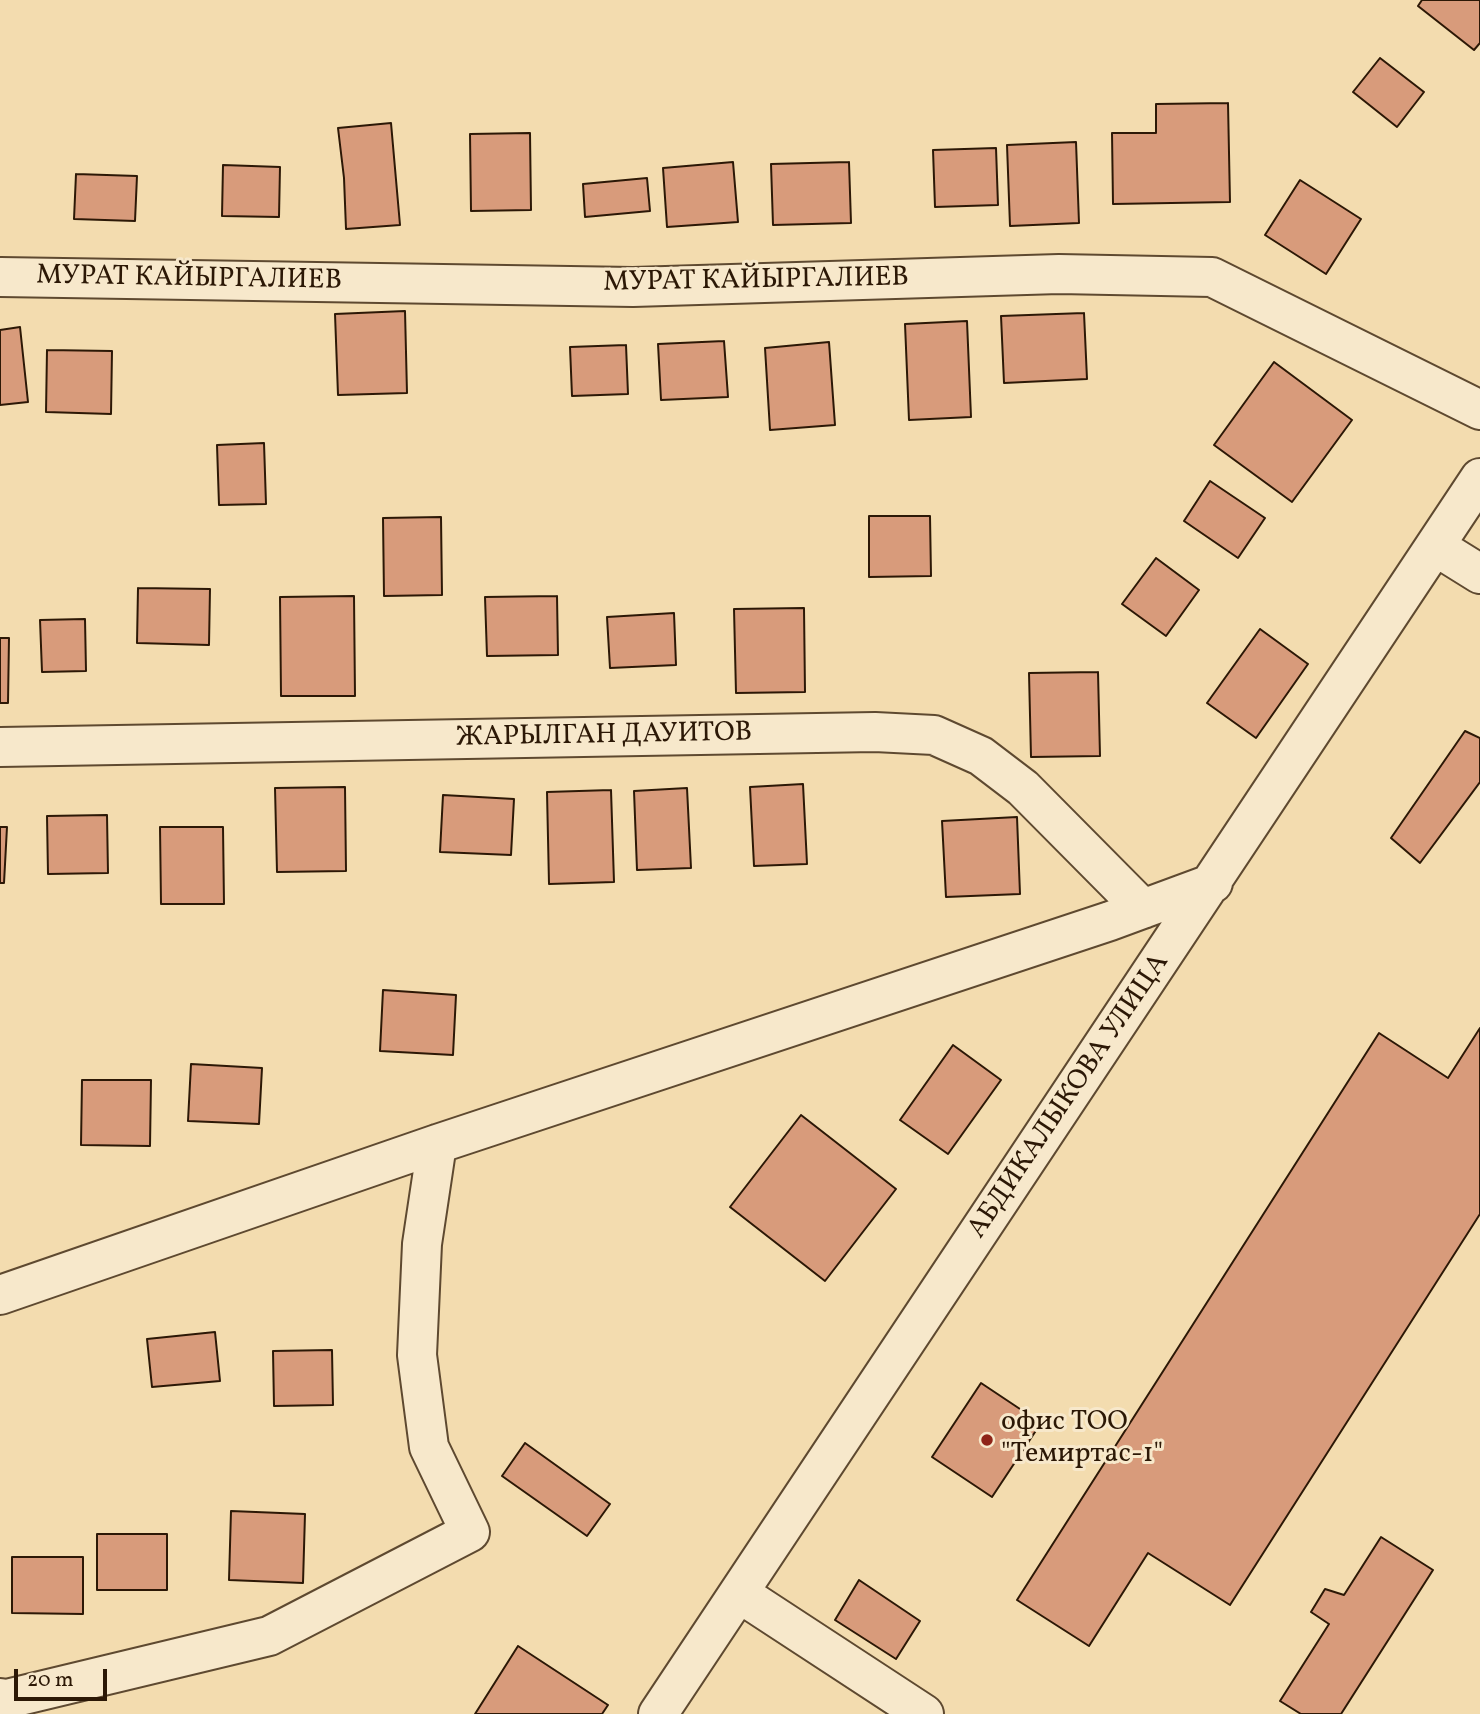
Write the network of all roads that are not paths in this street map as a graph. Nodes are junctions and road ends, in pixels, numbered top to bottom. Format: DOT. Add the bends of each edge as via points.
graph roads {
  1 [pos="0,277"];
  2 [pos="1480,410"];
  3 [pos="1480,478"];
  4 [pos="1435,546"];
  5 [pos="1480,573"];
  6 [pos="0,747"];
  7 [pos="1213,883"];
  8 [pos="1143,909"];
  9 [pos="437,1144"];
  10 [pos="0,1295"];
  11 [pos="739,1593"];
  12 [pos="0,1698"];
  13 [pos="658,1714"];
  14 [pos="923,1714"];
  1 -- 2 [label="street, МУРАТ КАЙЫРГАЛИЕВ" via="633,287 1059,274 1212,277"];
  3 -- 4 [label="street, АБДИКАЛЫКОВА УЛИЦА"];
  4 -- 5 [label="street"];
  4 -- 7 [label="street, АБДИКАЛЫКОВА УЛИЦА"];
  6 -- 8 [label="street, ЖАРЫЛГАН ДАУИТОВ" via="875,732 934,735 981,756 1023,788"];
  7 -- 8 [label="street"];
  7 -- 11 [label="street, АБДИКАЛЫКОВА УЛИЦА"];
  8 -- 9 [label="street"];
  9 -- 10 [label="street"];
  9 -- 12 [label="street" via="422,1244 417,1355 429,1447 470,1532 269,1636"];
  11 -- 13 [label="street, АБДИКАЛЫКОВА УЛИЦА"];
  11 -- 14 [label="street"];
}
